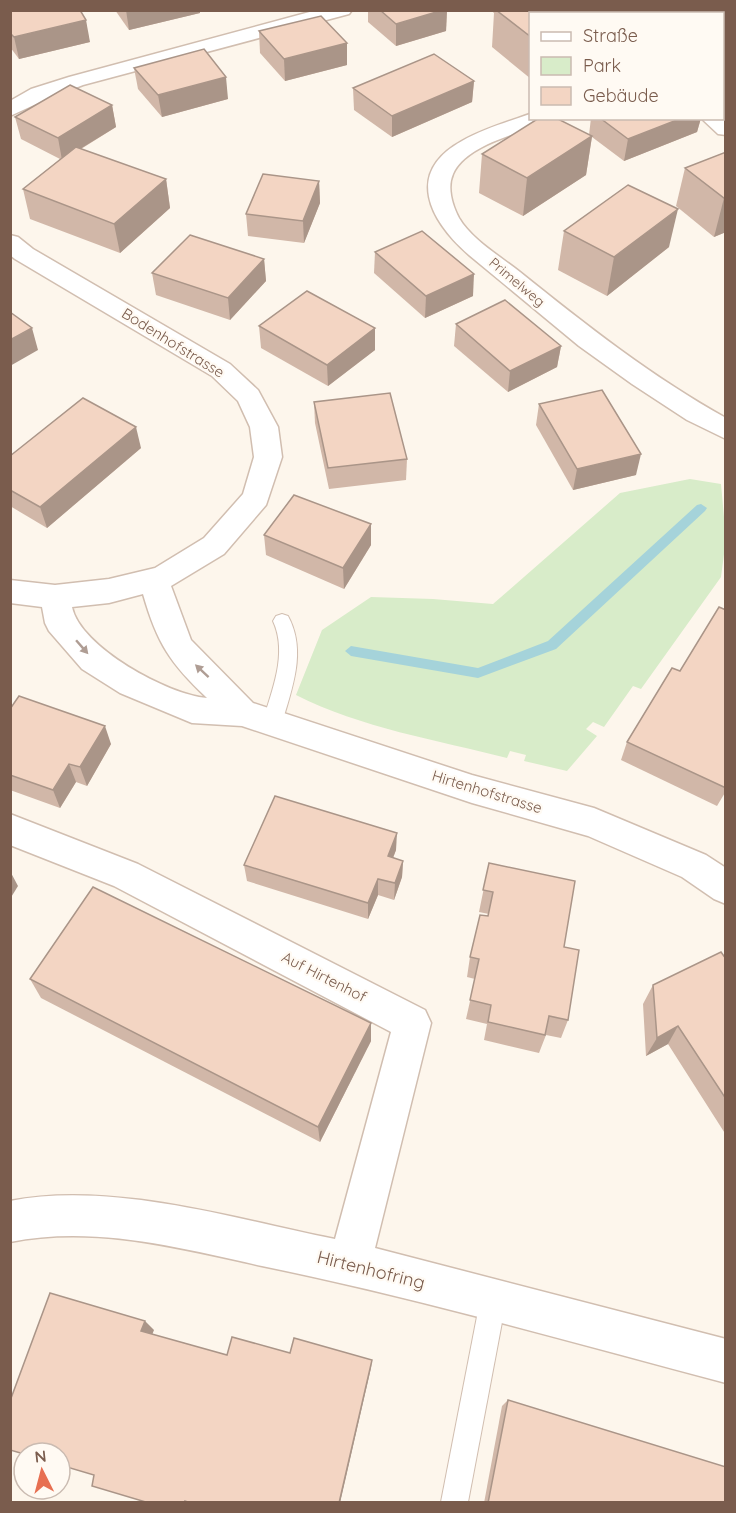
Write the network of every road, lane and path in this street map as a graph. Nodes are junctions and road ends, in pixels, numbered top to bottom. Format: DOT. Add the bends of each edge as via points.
graph roads {
  1 [pos="342,10"];
  2 [pos="10,110"];
  3 [pos="535,120"];
  4 [pos="10,242"];
  5 [pos="726,430"];
  6 [pos="154,580"];
  7 [pos="10,591"];
  8 [pos="55,597"];
  9 [pos="282,621"];
  10 [pos="257,718"];
  11 [pos="10,829"];
  12 [pos="726,888"];
  13 [pos="10,1222"];
  14 [pos="350,1263"];
  15 [pos="493,1301"];
  16 [pos="726,1361"];
  17 [pos="454,1503"];
  1 -- 2 [label="street" via="76,81"];
  3 -- 5 [label="street, Primelweg" via="470,145 445,166 438,189 449,221 479,251 624,368"];
  4 -- 6 [label="street, Bodenhofstrasse" via="221,370 249,396 264,427 268,457 256,498 214,546"];
  6 -- 8 [label="street, Bodenhofstrasse" via="109,591"];
  10 -- 6 [label="street, one-way" via="185,656 174,637"];
  7 -- 8 [label="street, Bodenhofstrasse"];
  8 -- 10 [label="street, Hirtenhofstrasse, one-way" via="60,622 93,660 131,684 192,710"];
  9 -- 10 [label="lane" via="290,637 288,658"];
  10 -- 12 [label="street, Hirtenhofstrasse" via="472,789 594,824 694,867"];
  11 -- 14 [label="street, Auf Hirtenhof" via="126,875 412,1023"];
  13 -- 14 [label="street, Hirtenhofring" via="39,1216 132,1218"];
  14 -- 15 [label="street, Hirtenhofring"];
  15 -- 16 [label="street, Hirtenhofring"];
  15 -- 17 [label="lane"];
}
